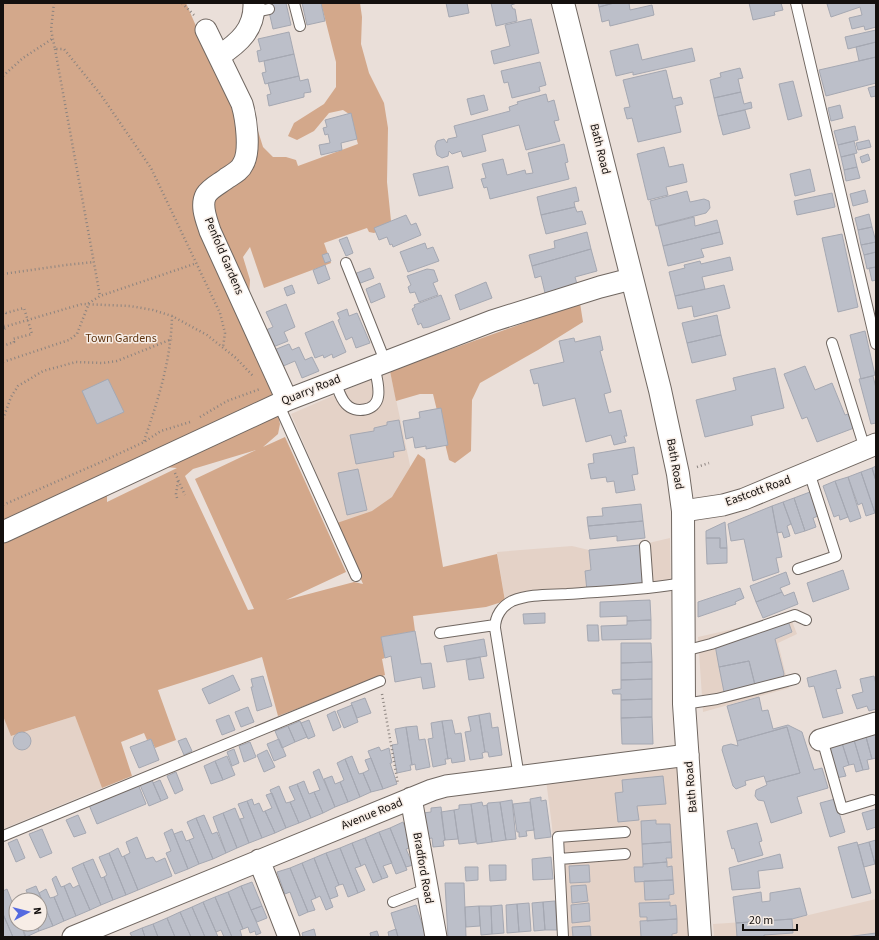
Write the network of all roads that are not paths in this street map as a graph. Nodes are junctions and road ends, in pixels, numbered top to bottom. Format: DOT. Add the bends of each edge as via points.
graph roads {
  1 [pos="563,3"];
  2 [pos="796,3"];
  3 [pos="292,4"];
  4 [pos="259,8"];
  5 [pos="300,26"];
  6 [pos="206,30"];
  7 [pos="219,56"];
  8 [pos="346,263"];
  9 [pos="631,279"];
  10 [pos="832,344"];
  11 [pos="876,344"];
  12 [pos="379,364"];
  13 [pos="335,381"];
  14 [pos="277,397"];
  15 [pos="870,447"];
  16 [pos="809,472"];
  17 [pos="683,511"];
  18 [pos="3,532"];
  19 [pos="645,546"];
  20 [pos="798,569"];
  21 [pos="356,576"];
  22 [pos="683,583"];
  23 [pos="648,588"];
  24 [pos="806,620"];
  25 [pos="495,625"];
  26 [pos="440,633"];
  27 [pos="684,651"];
  28 [pos="795,679"];
  29 [pos="380,681"];
  30 [pos="684,704"];
  31 [pos="876,723"];
  32 [pos="821,739"];
  33 [pos="688,755"];
  34 [pos="519,777"];
  35 [pos="406,800"];
  36 [pos="872,800"];
  37 [pos="626,832"];
  38 [pos="3,836"];
  39 [pos="625,854"];
  40 [pos="559,859"];
  41 [pos="259,860"];
  42 [pos="426,889"];
  43 [pos="393,902"];
  44 [pos="73,937"];
  45 [pos="289,937"];
  46 [pos="436,937"];
  47 [pos="563,937"];
  48 [pos="700,937"];
  1 -- 9 [label="main road, Bath Road"];
  2 -- 11 [label="lane"];
  3 -- 5 [label="lane"];
  4 -- 7 [label="street" via="244,36"];
  6 -- 7 [label="street, Penfold Gardens"];
  7 -- 14 [label="street, Penfold Gardens" via="246,116 246,150 244,163 239,170 209,191 205,196 204,205 210,231"];
  8 -- 12 [label="lane"];
  9 -- 12 [label="street, Quarry Road" via="492,321"];
  9 -- 17 [label="main road, Bath Road" via="669,429"];
  10 -- 15 [label="lane"];
  12 -- 13 [label="street, Quarry Road"];
  12 -- 13 [label="lane" via="379,396 377,403 372,407 358,410 350,408 342,399"];
  13 -- 14 [label="street, Quarry Road"];
  14 -- 18 [label="street, Quarry Road"];
  14 -- 21 [label="lane"];
  15 -- 16 [label="street, Eastcott Road"];
  16 -- 17 [label="street, Eastcott Road" via="744,499"];
  16 -- 20 [label="lane" via="836,556"];
  17 -- 22 [label="main road, Bath Road"];
  19 -- 23 [label="lane"];
  22 -- 23 [label="lane"];
  22 -- 27 [label="main road, Bath Road"];
  23 -- 25 [label="lane" via="522,598 505,606 496,618"];
  24 -- 27 [label="lane" via="795,615"];
  25 -- 26 [label="lane"];
  25 -- 34 [label="lane"];
  27 -- 30 [label="main road, Bath Road"];
  28 -- 30 [label="lane" via="717,699"];
  29 -- 38 [label="lane"];
  30 -- 33 [label="main road, Bath Road"];
  31 -- 32 [label="street"];
  32 -- 36 [label="lane" via="842,809"];
  33 -- 34 [label="street, Avenue Road"];
  33 -- 48 [label="main road, Bath Road"];
  34 -- 35 [label="street, Avenue Road" via="446,786"];
  35 -- 41 [label="street, Avenue Road"];
  35 -- 42 [label="street, Bradford Road"];
  37 -- 40 [label="lane" via="558,838"];
  39 -- 40 [label="lane"];
  40 -- 47 [label="lane"];
  41 -- 44 [label="street, Avenue Road"];
  41 -- 45 [label="street"];
  42 -- 43 [label="lane"];
  42 -- 46 [label="street, Bradford Road"];
}
